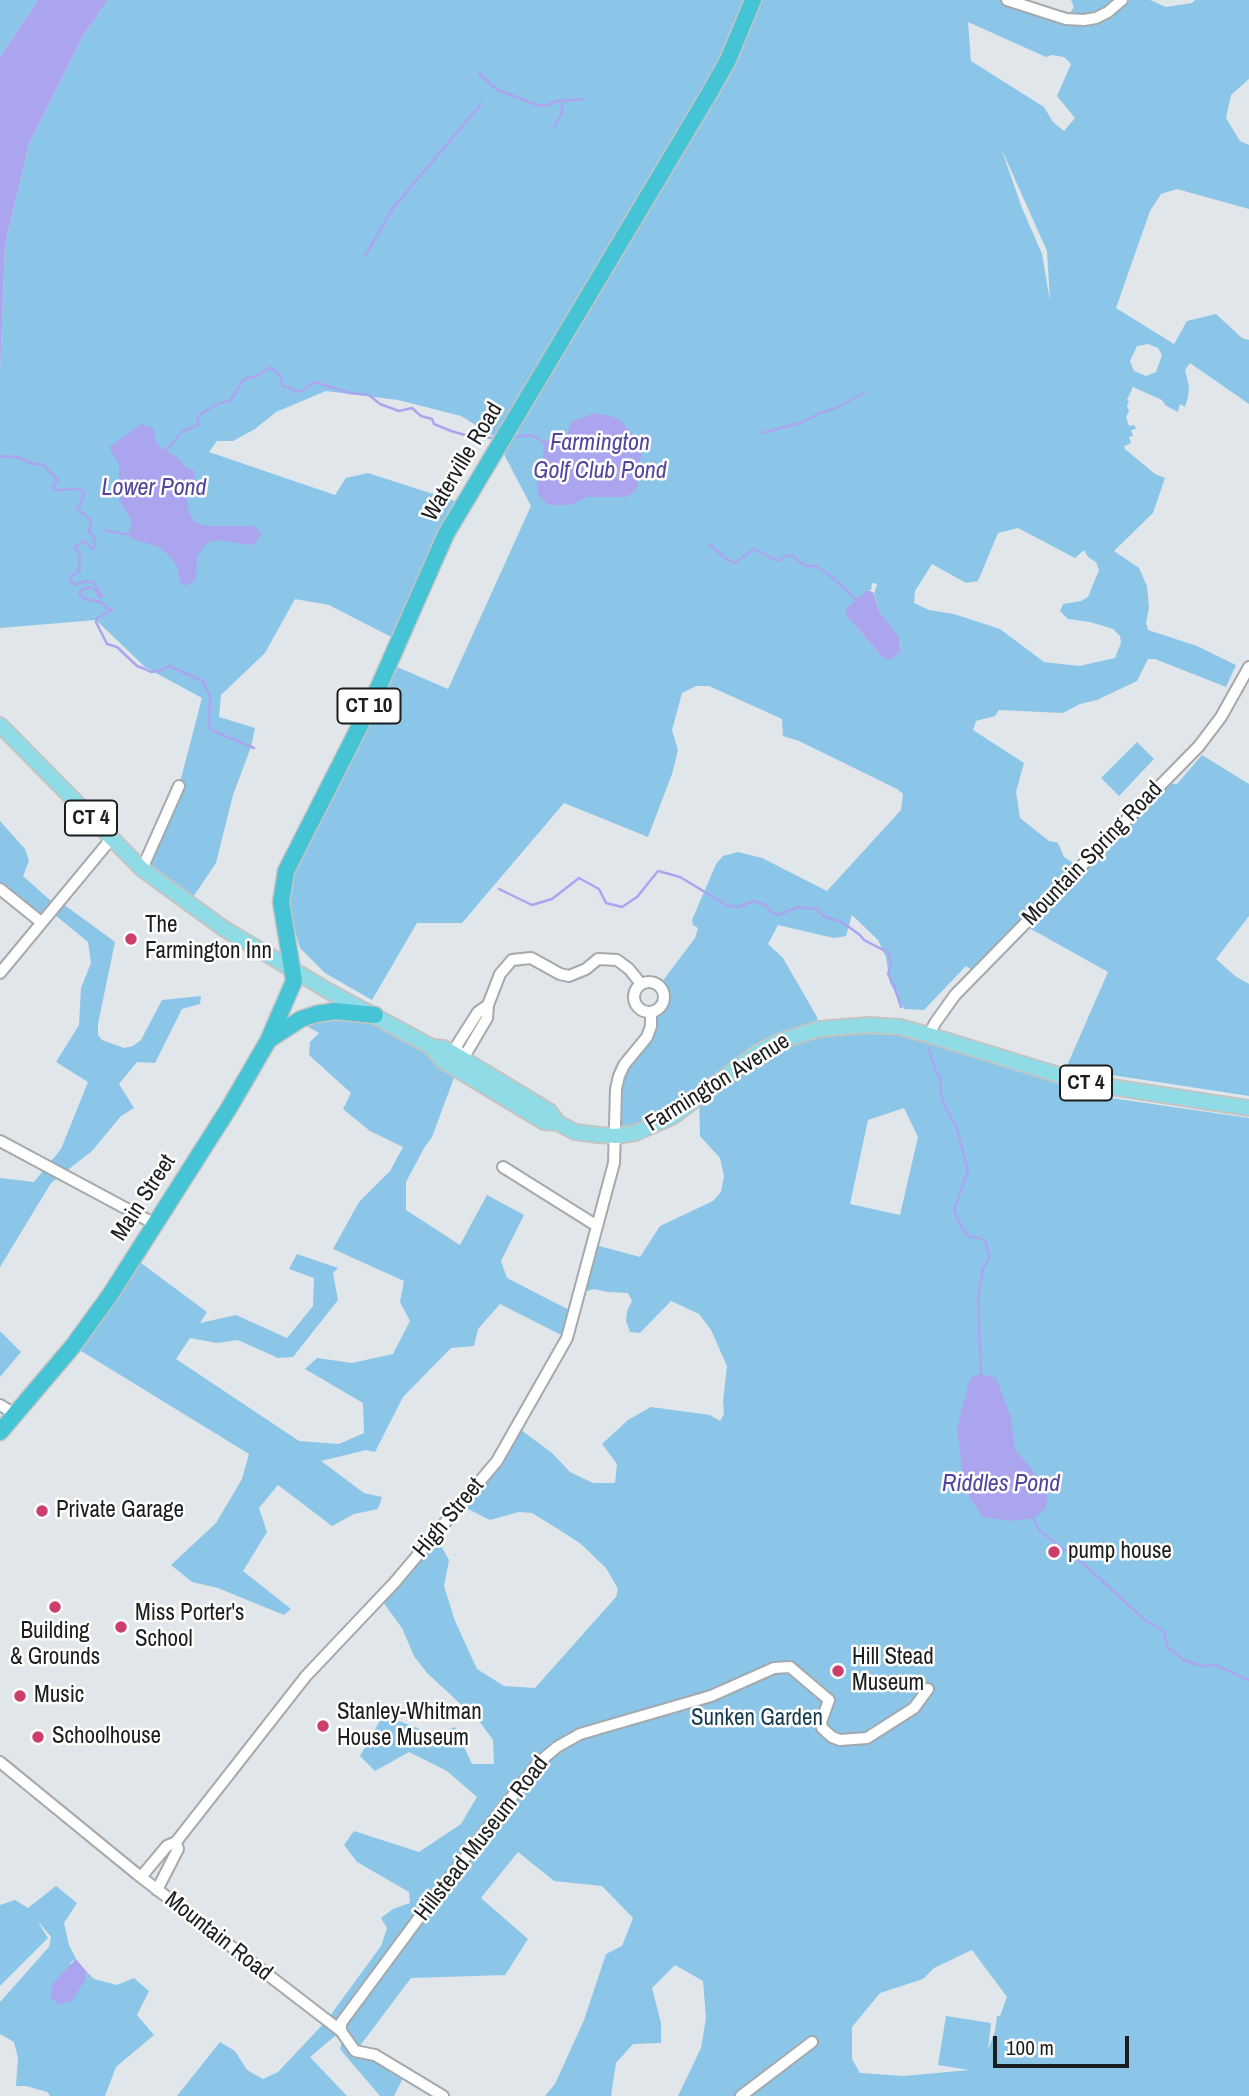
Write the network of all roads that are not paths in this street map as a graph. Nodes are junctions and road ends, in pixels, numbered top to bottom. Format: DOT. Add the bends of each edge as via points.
graph roads {
  1 [pos="753,0"];
  2 [pos="1007,0"];
  3 [pos="1122,0"];
  4 [pos="1249,667"];
  5 [pos="0,725"];
  6 [pos="179,786"];
  7 [pos="111,839"];
  8 [pos="142,869"];
  9 [pos="0,888"];
  10 [pos="41,922"];
  11 [pos="294,970"];
  12 [pos="0,973"];
  13 [pos="641,985"];
  14 [pos="651,1012"];
  15 [pos="375,1015"];
  16 [pos="929,1035"];
  17 [pos="268,1041"];
  18 [pos="432,1047"];
  19 [pos="458,1056"];
  20 [pos="1249,1108"];
  21 [pos="558,1123"];
  22 [pos="616,1136"];
  23 [pos="0,1140"];
  24 [pos="503,1167"];
  25 [pos="155,1224"];
  26 [pos="597,1226"];
  27 [pos="0,1405"];
  28 [pos="15,1414"];
  29 [pos="0,1432"];
  30 [pos="928,1689"];
  31 [pos="0,1762"];
  32 [pos="176,1842"];
  33 [pos="141,1877"];
  34 [pos="157,1890"];
  35 [pos="341,2031"];
  36 [pos="813,2042"];
  37 [pos="443,2096"];
  38 [pos="741,2096"];
  1 -- 11 [label="highway, Waterville Road / CT 10" via="710,92 446,534 372,702 286,872 281,902"];
  2 -- 3 [label="street" via="1066,19 1084,20 1108,12"];
  4 -- 16 [label="street, Mountain Spring Road" via="1199,746 955,995"];
  5 -- 7 [label="main road, Farmington Avenue / CT 4"];
  6 -- 8 [label="street"];
  7 -- 8 [label="main road, Farmington Avenue / CT 4"];
  7 -- 10 [label="street"];
  8 -- 11 [label="main road, Farmington Avenue / CT 4" via="223,928"];
  9 -- 10 [label="street"];
  10 -- 12 [label="street"];
  11 -- 15 [label="main road, Farmington Avenue / CT 4"];
  11 -- 17 [label="highway, Main Street / CT 10" via="292,989"];
  13 -- 14 [label="street" via="634,992 634,1003"];
  13 -- 14 [label="street" via="655,983 663,990 663,1004"];
  13 -- 19 [label="street" via="617,960 598,960 569,976 531,958 518,958 504,967 486,1018 467,1052"];
  14 -- 22 [label="street, High Street" via="647,1037 619,1076"];
  15 -- 17 [label="highway" via="316,1014"];
  15 -- 18 [label="main road, Farmington Avenue / CT 4"];
  16 -- 20 [label="main road, Farmington Avenue / CT 4" via="1085,1083"];
  16 -- 22 [label="main road, Farmington Avenue / CT 4" via="868,1025 797,1034 757,1054 672,1117"];
  17 -- 25 [label="highway, Main Street / CT 10"];
  18 -- 19 [label="main road, Farmington Avenue / CT 4"];
  18 -- 21 [label="main road, Farmington Avenue / CT 4" via="443,1061 544,1122"];
  19 -- 21 [label="main road, Farmington Avenue / CT 4" via="549,1111"];
  21 -- 22 [label="main road, Farmington Avenue / CT 4" via="575,1132"];
  22 -- 26 [label="street, High Street" via="614,1163"];
  23 -- 25 [label="street"];
  24 -- 26 [label="street"];
  25 -- 28 [label="highway, Main Street / CT 10" via="73,1346"];
  26 -- 32 [label="street, High Street" via="567,1338 498,1461 395,1583 306,1676"];
  27 -- 28 [label="street"];
  28 -- 29 [label="highway, Main Street / CT 10"];
  30 -- 35 [label="street, Hillstead Museum Road" via="914,1707 867,1738 839,1740 822,1728 829,1700 784,1666 711,1696 580,1734 557,1747 538,1763 427,1907 341,2023"];
  31 -- 33 [label="street, Mountain Road"];
  32 -- 33 [label="street, High Street" via="167,1846"];
  32 -- 34 [label="street, High Street" via="178,1849"];
  33 -- 34 [label="street, Mountain Road"];
  34 -- 35 [label="street, Mountain Road"];
  35 -- 37 [label="street, Mountain Road" via="355,2051 375,2055"];
  36 -- 38 [label="street"];
}
